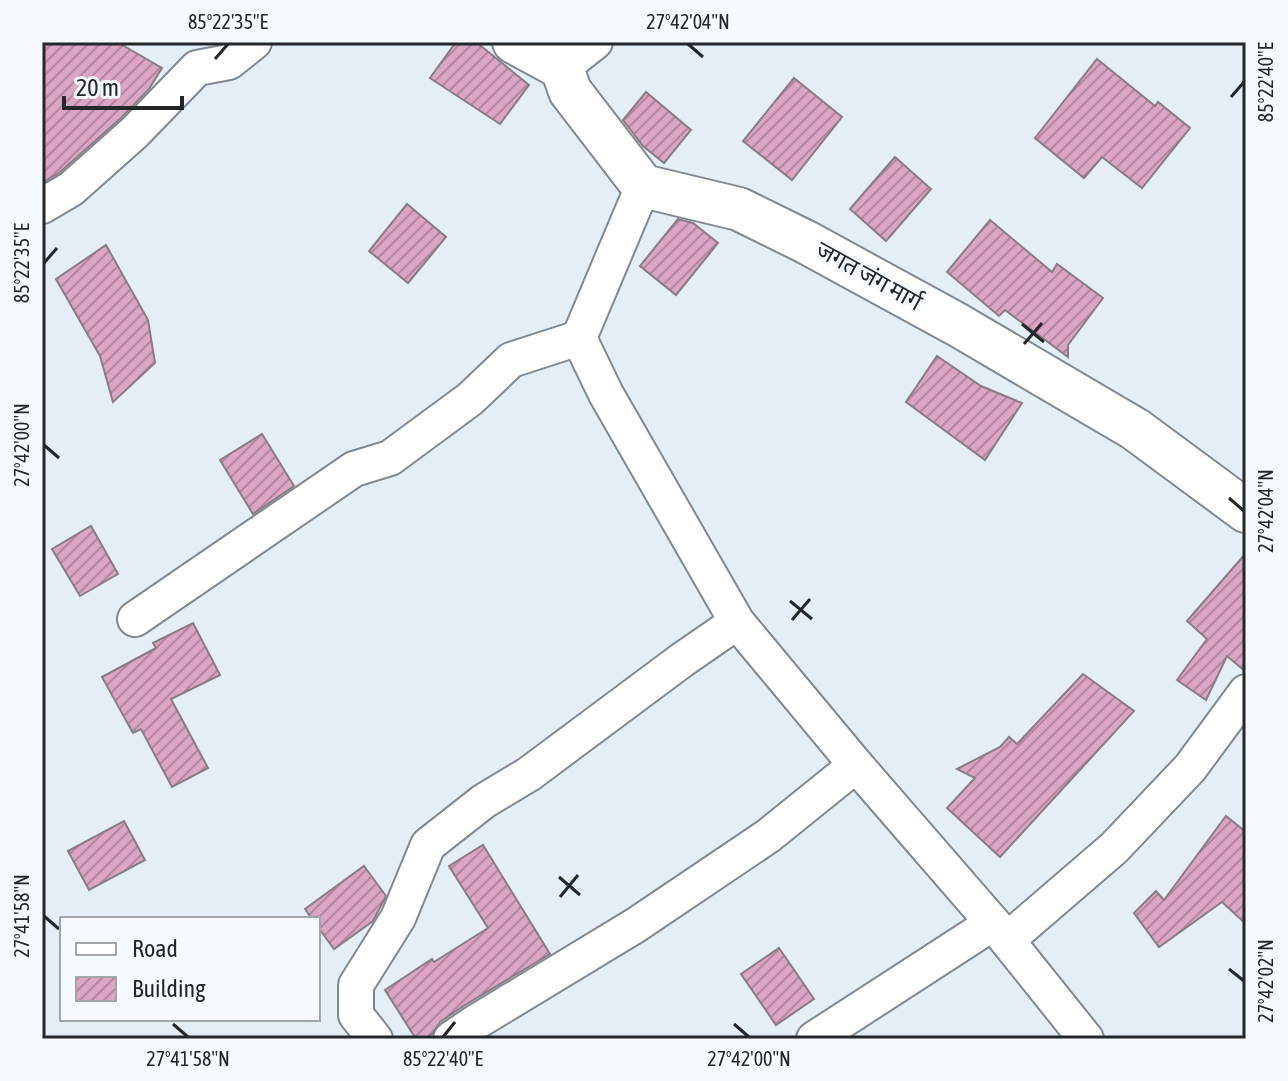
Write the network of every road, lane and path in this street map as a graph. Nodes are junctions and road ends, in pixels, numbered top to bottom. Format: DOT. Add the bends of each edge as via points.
graph roads {
  1 [pos="254,42"];
  2 [pos="514,42"];
  3 [pos="595,42"];
  4 [pos="562,68"];
  5 [pos="643,186"];
  6 [pos="42,206"];
  7 [pos="579,338"];
  8 [pos="1246,511"];
  9 [pos="135,619"];
  10 [pos="737,622"];
  11 [pos="1246,692"];
  12 [pos="856,765"];
  13 [pos="1000,932"];
  14 [pos="375,1039"];
  15 [pos="451,1039"];
  16 [pos="814,1039"];
  17 [pos="1086,1039"];
  1 -- 6 [label="street" via="229,62 197,68 82,180"];
  2 -- 4 [label="street"];
  3 -- 4 [label="street"];
  4 -- 5 [label="street" via="570,91"];
  5 -- 7 [label="street"];
  5 -- 8 [label="street, जगत जंग मार्ग" via="739,209 806,242 1135,429"];
  7 -- 9 [label="street" via="511,360 470,399 390,458 354,469"];
  7 -- 10 [label="street"];
  10 -- 12 [label="street"];
  10 -- 14 [label="street" via="428,845 398,918 356,985 356,1015"];
  11 -- 13 [label="street" via="1190,768 1114,848"];
  12 -- 13 [label="street"];
  12 -- 15 [label="street" via="768,836"];
  13 -- 16 [label="street"];
  13 -- 17 [label="street"];
}
